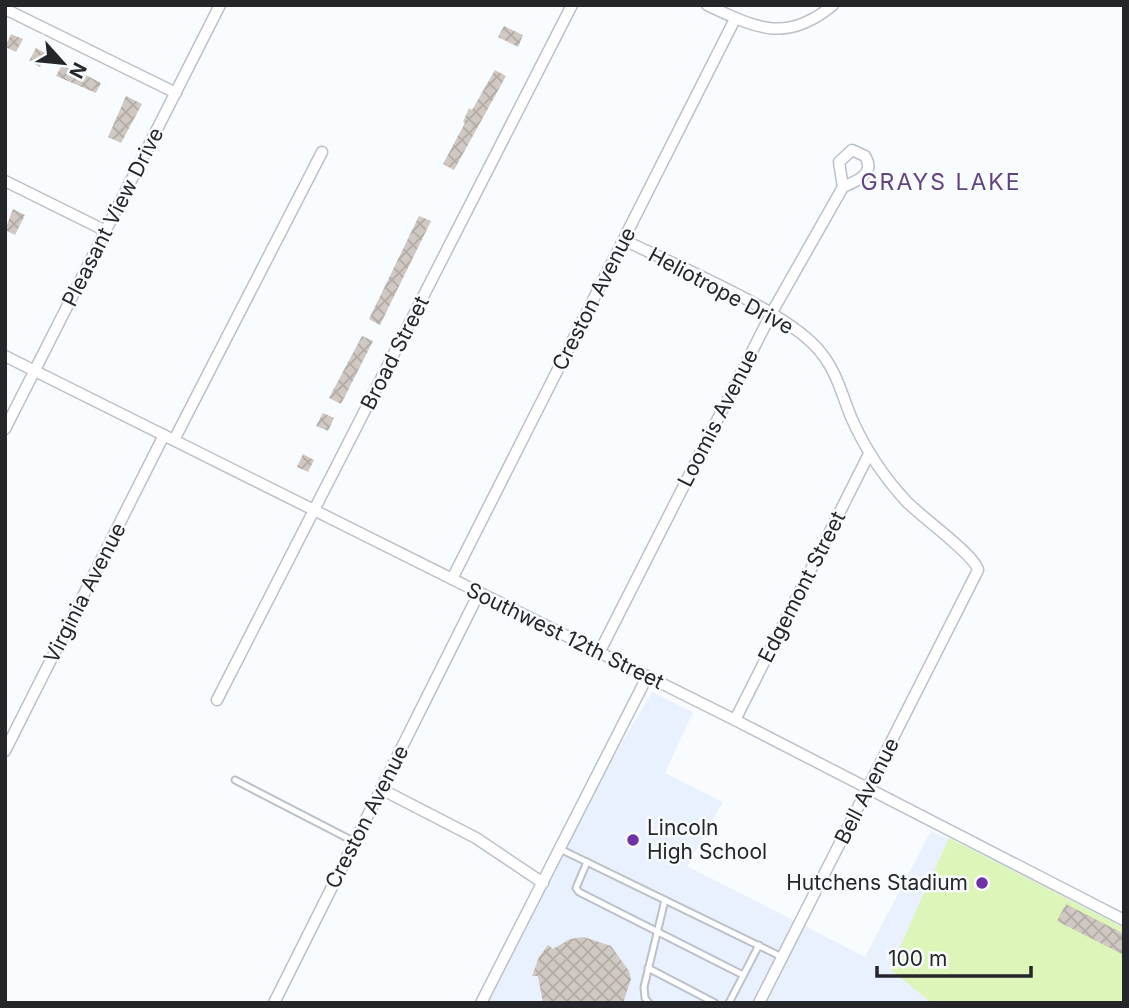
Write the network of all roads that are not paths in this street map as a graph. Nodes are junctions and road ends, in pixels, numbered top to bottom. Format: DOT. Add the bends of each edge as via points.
graph roads {
  1 [pos="220,5"];
  2 [pos="572,5"];
  3 [pos="707,5"];
  4 [pos="833,5"];
  5 [pos="5,9"];
  6 [pos="735,19"];
  7 [pos="176,93"];
  8 [pos="322,152"];
  9 [pos="5,181"];
  10 [pos="843,187"];
  11 [pos="106,232"];
  12 [pos="624,240"];
  13 [pos="771,314"];
  14 [pos="5,356"];
  15 [pos="35,370"];
  16 [pos="5,429"];
  17 [pos="169,438"];
  18 [pos="869,454"];
  19 [pos="315,511"];
  20 [pos="452,579"];
  21 [pos="976,580"];
  22 [pos="479,593"];
  23 [pos="599,653"];
  24 [pos="648,677"];
  25 [pos="217,700"];
  26 [pos="735,720"];
  27 [pos="5,751"];
  28 [pos="234,780"];
  29 [pos="381,789"];
  30 [pos="869,789"];
  31 [pos="355,842"];
  32 [pos="560,849"];
  33 [pos="587,862"];
  34 [pos="543,883"];
  35 [pos="665,900"];
  36 [pos="1124,920"];
  37 [pos="657,931"];
  38 [pos="759,945"];
  39 [pos="782,957"];
  40 [pos="648,968"];
  41 [pos="743,975"];
  42 [pos="646,1001"];
  43 [pos="274,1003"];
  44 [pos="481,1003"];
  45 [pos="715,1003"];
  46 [pos="729,1003"];
  47 [pos="759,1003"];
  1 -- 7 [label="street, Pleasant View Drive"];
  2 -- 19 [label="street, Broad Street"];
  3 -- 6 [label="street"];
  4 -- 6 [label="street" via="815,19 789,28 762,29"];
  5 -- 7 [label="street"];
  6 -- 12 [label="street, Creston Avenue"];
  7 -- 11 [label="street, Pleasant View Drive"];
  8 -- 17 [label="street, Virginia Avenue"];
  9 -- 11 [label="street"];
  10 -- 13 [label="street, Loomis Avenue"];
  11 -- 15 [label="street, Pleasant View Drive"];
  12 -- 13 [label="street, Heliotrope Drive"];
  12 -- 20 [label="street, Creston Avenue"];
  13 -- 18 [label="street, Heliotrope Drive" via="795,328 824,356"];
  13 -- 23 [label="street, Loomis Avenue"];
  14 -- 15 [label="street, Southwest 12th Street"];
  15 -- 16 [label="street, Pleasant View Drive"];
  15 -- 17 [label="street, Southwest 12th Street"];
  17 -- 19 [label="street, Southwest 12th Street"];
  17 -- 27 [label="street, Virginia Avenue"];
  18 -- 21 [label="street, Heliotrope Drive" via="907,503 974,559"];
  18 -- 26 [label="street, Edgemont Street"];
  19 -- 20 [label="street, Southwest 12th Street"];
  19 -- 25 [label="street, Broad Street"];
  20 -- 22 [label="street, Southwest 12th Street"];
  21 -- 30 [label="street, Bell Avenue"];
  22 -- 23 [label="street, Southwest 12th Street"];
  22 -- 29 [label="street, Creston Avenue"];
  23 -- 24 [label="street, Southwest 12th Street"];
  24 -- 26 [label="street, Southwest 12th Street"];
  24 -- 32 [label="street"];
  26 -- 30 [label="street, Southwest 12th Street"];
  28 -- 31 [label="lane"];
  29 -- 31 [label="street, Creston Avenue"];
  29 -- 34 [label="street" via="476,838"];
  30 -- 36 [label="street, Southwest 12th Street"];
  30 -- 39 [label="street, Bell Avenue"];
  31 -- 43 [label="street, Creston Avenue"];
  32 -- 33 [label="lane"];
  32 -- 34 [label="street"];
  33 -- 35 [label="lane"];
  33 -- 37 [label="lane" via="576,888 579,892"];
  34 -- 44 [label="street"];
  35 -- 37 [label="lane"];
  35 -- 38 [label="lane"];
  37 -- 40 [label="lane"];
  37 -- 41 [label="lane"];
  38 -- 39 [label="lane"];
  38 -- 41 [label="lane"];
  39 -- 47 [label="street, Bell Avenue"];
  40 -- 42 [label="lane"];
  40 -- 45 [label="lane"];
  41 -- 46 [label="lane"];
}
